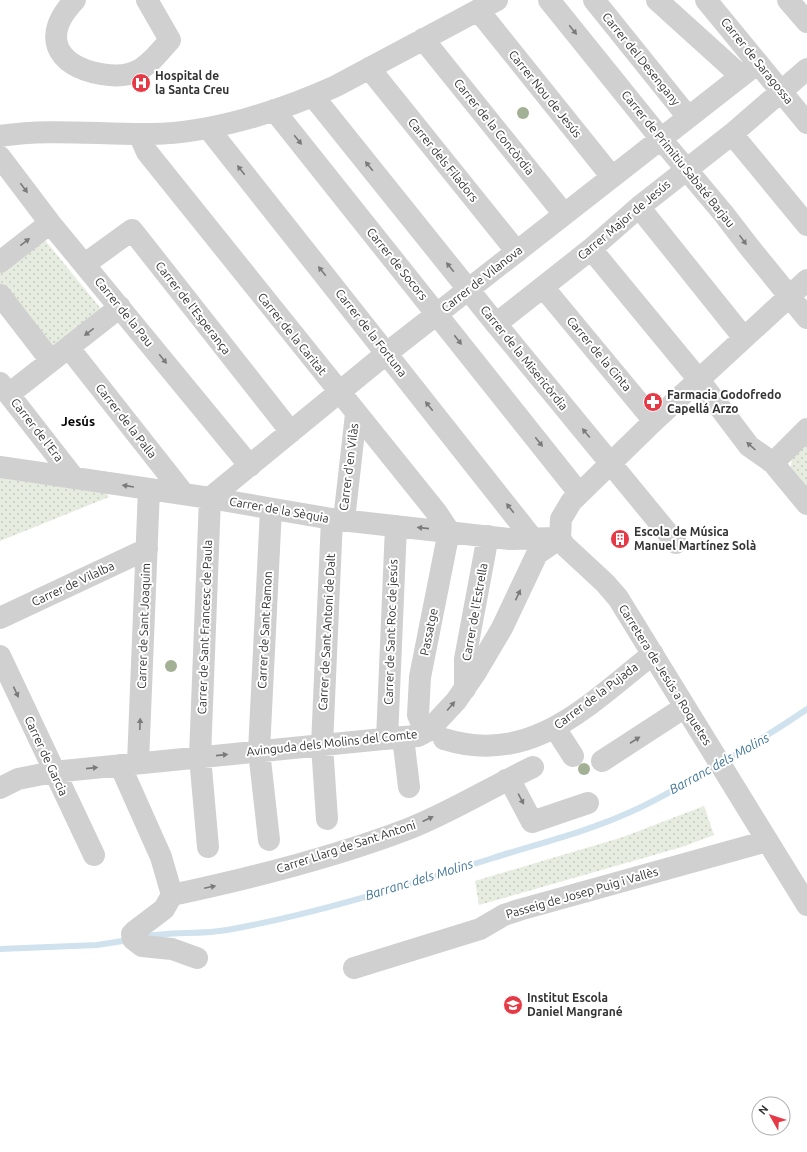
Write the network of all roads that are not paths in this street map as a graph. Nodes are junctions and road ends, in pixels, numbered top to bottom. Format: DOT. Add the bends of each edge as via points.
graph roads {
  1 [pos="75,0"];
  2 [pos="147,0"];
  3 [pos="497,0"];
  4 [pos="549,0"];
  5 [pos="594,0"];
  6 [pos="657,0"];
  7 [pos="706,0"];
  8 [pos="788,0"];
  9 [pos="478,10"];
  10 [pos="807,22"];
  11 [pos="423,39"];
  12 [pos="369,68"];
  13 [pos="750,69"];
  14 [pos="807,69"];
  15 [pos="781,91"];
  16 [pos="313,96"];
  17 [pos="274,110"];
  18 [pos="688,117"];
  19 [pos="807,123"];
  20 [pos="208,128"];
  21 [pos="145,134"];
  22 [pos="732,134"];
  23 [pos="0,136"];
  24 [pos="661,139"];
  25 [pos="0,156"];
  26 [pos="687,169"];
  27 [pos="612,177"];
  28 [pos="639,207"];
  29 [pos="564,214"];
  30 [pos="50,223"];
  31 [pos="807,224"];
  32 [pos="591,249"];
  33 [pos="517,252"];
  34 [pos="0,262"];
  35 [pos="85,264"];
  36 [pos="807,280"];
  37 [pos="543,287"];
  38 [pos="468,290"];
  39 [pos="0,295"];
  40 [pos="788,297"];
  41 [pos="120,308"];
  42 [pos="437,314"];
  43 [pos="807,318"];
  44 [pos="496,324"];
  45 [pos="744,338"];
  46 [pos="69,348"];
  47 [pos="387,353"];
  48 [pos="51,361"];
  49 [pos="699,380"];
  50 [pos="339,393"];
  51 [pos="5,396"];
  52 [pos="356,414"];
  53 [pos="654,421"];
  54 [pos="807,429"];
  55 [pos="291,432"];
  56 [pos="773,462"];
  57 [pos="610,463"];
  58 [pos="250,466"];
  59 [pos="0,467"];
  60 [pos="74,478"];
  61 [pos="149,489"];
  62 [pos="579,493"];
  63 [pos="184,494"];
  64 [pos="210,498"];
  65 [pos="807,504"];
  66 [pos="271,509"];
  67 [pos="338,520"];
  68 [pos="396,526"];
  69 [pos="449,531"];
  70 [pos="488,536"];
  71 [pos="560,538"];
  72 [pos="533,539"];
  73 [pos="676,543"];
  74 [pos="147,550"];
  75 [pos="0,618"];
  76 [pos="653,654"];
  77 [pos="0,656"];
  78 [pos="465,689"];
  79 [pos="685,707"];
  80 [pos="556,728"];
  81 [pos="436,735"];
  82 [pos="395,738"];
  83 [pos="322,745"];
  84 [pos="260,751"];
  85 [pos="573,756"];
  86 [pos="200,757"];
  87 [pos="602,761"];
  88 [pos="129,764"];
  89 [pos="533,767"];
  90 [pos="54,772"];
  91 [pos="506,780"];
  92 [pos="409,787"];
  93 [pos="0,788"];
  94 [pos="588,803"];
  95 [pos="327,819"];
  96 [pos="269,840"];
  97 [pos="768,841"];
  98 [pos="208,847"];
  99 [pos="94,855"];
  100 [pos="172,895"];
  101 [pos="807,905"];
  102 [pos="197,958"];
  103 [pos="354,968"];
  1 -- 2 [label="street" via="57,26 56,37 62,54 77,68 115,76 137,71 151,61 170,40"];
  3 -- 9 [label="street"];
  4 -- 24 [label="street, Carrer de Primitiu Sabaté Barjau, one-way"];
  5 -- 18 [label="street, Carrer del Desengany"];
  6 -- 13 [label="street"];
  7 -- 13 [label="street, Carrer de Saragossa"];
  8 -- 10 [label="street"];
  9 -- 11 [label="street"];
  9 -- 27 [label="street, Carrer Nou de Jesús"];
  11 -- 12 [label="street"];
  11 -- 29 [label="street, Carrer de la Concòrdia"];
  12 -- 16 [label="street"];
  12 -- 33 [label="street, Carrer dels Filadors"];
  13 -- 15 [label="street, Carrer de Saragossa"];
  13 -- 18 [label="street, Carrer de Vilanova"];
  14 -- 15 [label="street, Carrer Major de Jesús"];
  15 -- 19 [label="street, Carrer de Saragossa"];
  15 -- 22 [label="street, Carrer Major de Jesús"];
  16 -- 17 [label="street"];
  38 -- 16 [label="street, Carrer de la Misericòrdia, one-way"];
  17 -- 20 [label="street"];
  17 -- 42 [label="street, Carrer de Socors, one-way"];
  18 -- 24 [label="street, Carrer de Vilanova"];
  20 -- 21 [label="street"];
  47 -- 20 [label="street, Carrer de la Fortuna, one-way"];
  21 -- 23 [label="street" via="55,131"];
  21 -- 50 [label="street, Carrer de la Caritat" via="147,152"];
  22 -- 26 [label="street, Carrer Major de Jesús"];
  22 -- 31 [label="street"];
  24 -- 26 [label="street, Carrer de Primitiu Sabaté Barjau"];
  24 -- 27 [label="street, Carrer de Vilanova"];
  25 -- 30 [label="street, Carrer de la Pau, one-way"];
  26 -- 28 [label="street, Carrer Major de Jesús"];
  26 -- 40 [label="street, Carrer de Primitiu Sabaté Barjau, one-way"];
  27 -- 29 [label="street, Carrer de Vilanova"];
  28 -- 32 [label="street, Carrer Major de Jesús"];
  28 -- 45 [label="street"];
  29 -- 33 [label="street, Carrer de Vilanova"];
  34 -- 30 [label="street, one-way"];
  30 -- 35 [label="street, Carrer de la Pau"];
  32 -- 37 [label="street, Carrer Major de Jesús"];
  32 -- 49 [label="street"];
  33 -- 38 [label="street, Carrer de Vilanova"];
  35 -- 41 [label="street, Carrer de la Pau"];
  35 -- 55 [label="street, Carrer de l'Esperança" via="132,230"];
  36 -- 40 [label="street"];
  37 -- 44 [label="street, Carrer Major de Jesús"];
  37 -- 53 [label="street, Carrer de la Cinta"];
  38 -- 42 [label="street, Carrer de Vilanova"];
  38 -- 44 [label="street, Carrer de la Misericòrdia"];
  39 -- 48 [label="street"];
  40 -- 43 [label="street, Carrer de Primitiu Sabaté Barjau"];
  40 -- 45 [label="street"];
  41 -- 46 [label="street, one-way"];
  41 -- 58 [label="street, Carrer de la Pau, one-way"];
  42 -- 47 [label="street, Carrer de Vilanova"];
  42 -- 62 [label="street, Carrer de Socors, one-way"];
  57 -- 44 [label="street, Carrer de la Misericòrdia, one-way"];
  45 -- 49 [label="street"];
  46 -- 48 [label="street"];
  46 -- 63 [label="street, Carrer de la Palla"];
  47 -- 50 [label="street, Carrer de Vilanova"];
  72 -- 47 [label="street, Carrer de la Fortuna, one-way"];
  48 -- 51 [label="street"];
  49 -- 53 [label="street"];
  56 -- 49 [label="street, one-way" via="749,446"];
  50 -- 52 [label="street, Carrer de la Caritat"];
  50 -- 55 [label="street, Carrer de Vilanova"];
  51 -- 60 [label="street, Carrer de l'Era"];
  52 -- 67 [label="street, Carrer d'en Vilàs"];
  52 -- 69 [label="street, Carrer de la Caritat"];
  53 -- 57 [label="street"];
  54 -- 56 [label="street"];
  55 -- 58 [label="street, Carrer de Vilanova"];
  56 -- 65 [label="street"];
  57 -- 62 [label="street"];
  57 -- 73 [label="street, Carrer de la Misericòrdia"];
  58 -- 64 [label="street, Carrer de Vilanova"];
  59 -- 60 [label="street, Carrer de la Sèquia"];
  61 -- 60 [label="street, Carrer de la Sèquia, one-way"];
  61 -- 63 [label="street, Carrer de la Sèquia"];
  61 -- 74 [label="street, Carrer de Sant Joaquim"];
  62 -- 71 [label="street" via="564,511"];
  63 -- 64 [label="street, Carrer de la Sèquia"];
  64 -- 66 [label="street, Carrer de la Sèquia"];
  64 -- 86 [label="street, Carrer de Sant Francesc de Paula"];
  66 -- 67 [label="street, Carrer de la Sèquia"];
  66 -- 84 [label="street, Carrer de Sant Ramon"];
  67 -- 68 [label="street, Carrer de la Sèquia"];
  67 -- 83 [label="street, Carrer de Sant Antoni de Dalt"];
  69 -- 68 [label="street, Carrer de la Sèquia, one-way"];
  68 -- 82 [label="street, Carrer de Sant Roc de jesús"];
  69 -- 70 [label="street, Carrer de la Sèquia"];
  69 -- 81 [label="street, Passatge" via="420,677 418,715 421,722"];
  70 -- 72 [label="street, Carrer de la Sèquia"];
  70 -- 78 [label="street, Carrer de l'Estrella" via="465,659"];
  71 -- 72 [label="street, Carrer de la Sèquia"];
  71 -- 76 [label="street, Carretera de Jesús a Roquetes" via="618,598"];
  78 -- 71 [label="street, Avinguda dels Molins del Comte, one-way" via="502,628 537,554"];
  74 -- 75 [label="street, Carrer de Vilalba"];
  88 -- 74 [label="street, Carrer de Sant Joaquim, one-way"];
  76 -- 79 [label="street, Carretera de Jesús a Roquetes"];
  76 -- 80 [label="street, Carrer de la Pujada"];
  77 -- 90 [label="street, Carrer de Garcia, one-way"];
  81 -- 78 [label="street, Avinguda dels Molins del Comte, one-way" via="444,715"];
  87 -- 79 [label="street, one-way"];
  79 -- 97 [label="street, Carretera de Jesús a Roquetes"];
  80 -- 81 [label="street, Carrer de la Pujada" via="530,739 495,746 473,746"];
  80 -- 85 [label="street"];
  81 -- 82 [label="street, Avinguda dels Molins del Comte"];
  82 -- 83 [label="street, Avinguda dels Molins del Comte"];
  82 -- 92 [label="street, Carrer de Sant Roc de jesús"];
  83 -- 84 [label="street, Avinguda dels Molins del Comte"];
  83 -- 95 [label="street, Carrer de Sant Antoni de Dalt"];
  86 -- 84 [label="street, Avinguda dels Molins del Comte, one-way"];
  84 -- 96 [label="street, Carrer de Sant Ramon"];
  86 -- 88 [label="street, Avinguda dels Molins del Comte"];
  86 -- 98 [label="street, Carrer de Sant Francesc de Paula"];
  90 -- 88 [label="street, Avinguda dels Molins del Comte, one-way"];
  88 -- 100 [label="street"];
  89 -- 91 [label="street, Carrer Llarg de Sant Antoni"];
  90 -- 93 [label="street, Avinguda dels Molins del Comte" via="18,779"];
  90 -- 99 [label="street, Carrer de Garcia"];
  91 -- 94 [label="street, one-way" via="514,788 532,822"];
  100 -- 91 [label="street, Carrer Llarg de Sant Antoni, one-way" via="279,870 386,837"];
  97 -- 101 [label="street, Carretera de Jesús a Roquetes"];
  97 -- 103 [label="street, Passeig de Josep Puig i Vallès" via="519,910 504,915 480,929"];
  100 -- 102 [label="street" via="164,909 132,934 133,939 142,946 172,949"];
}
